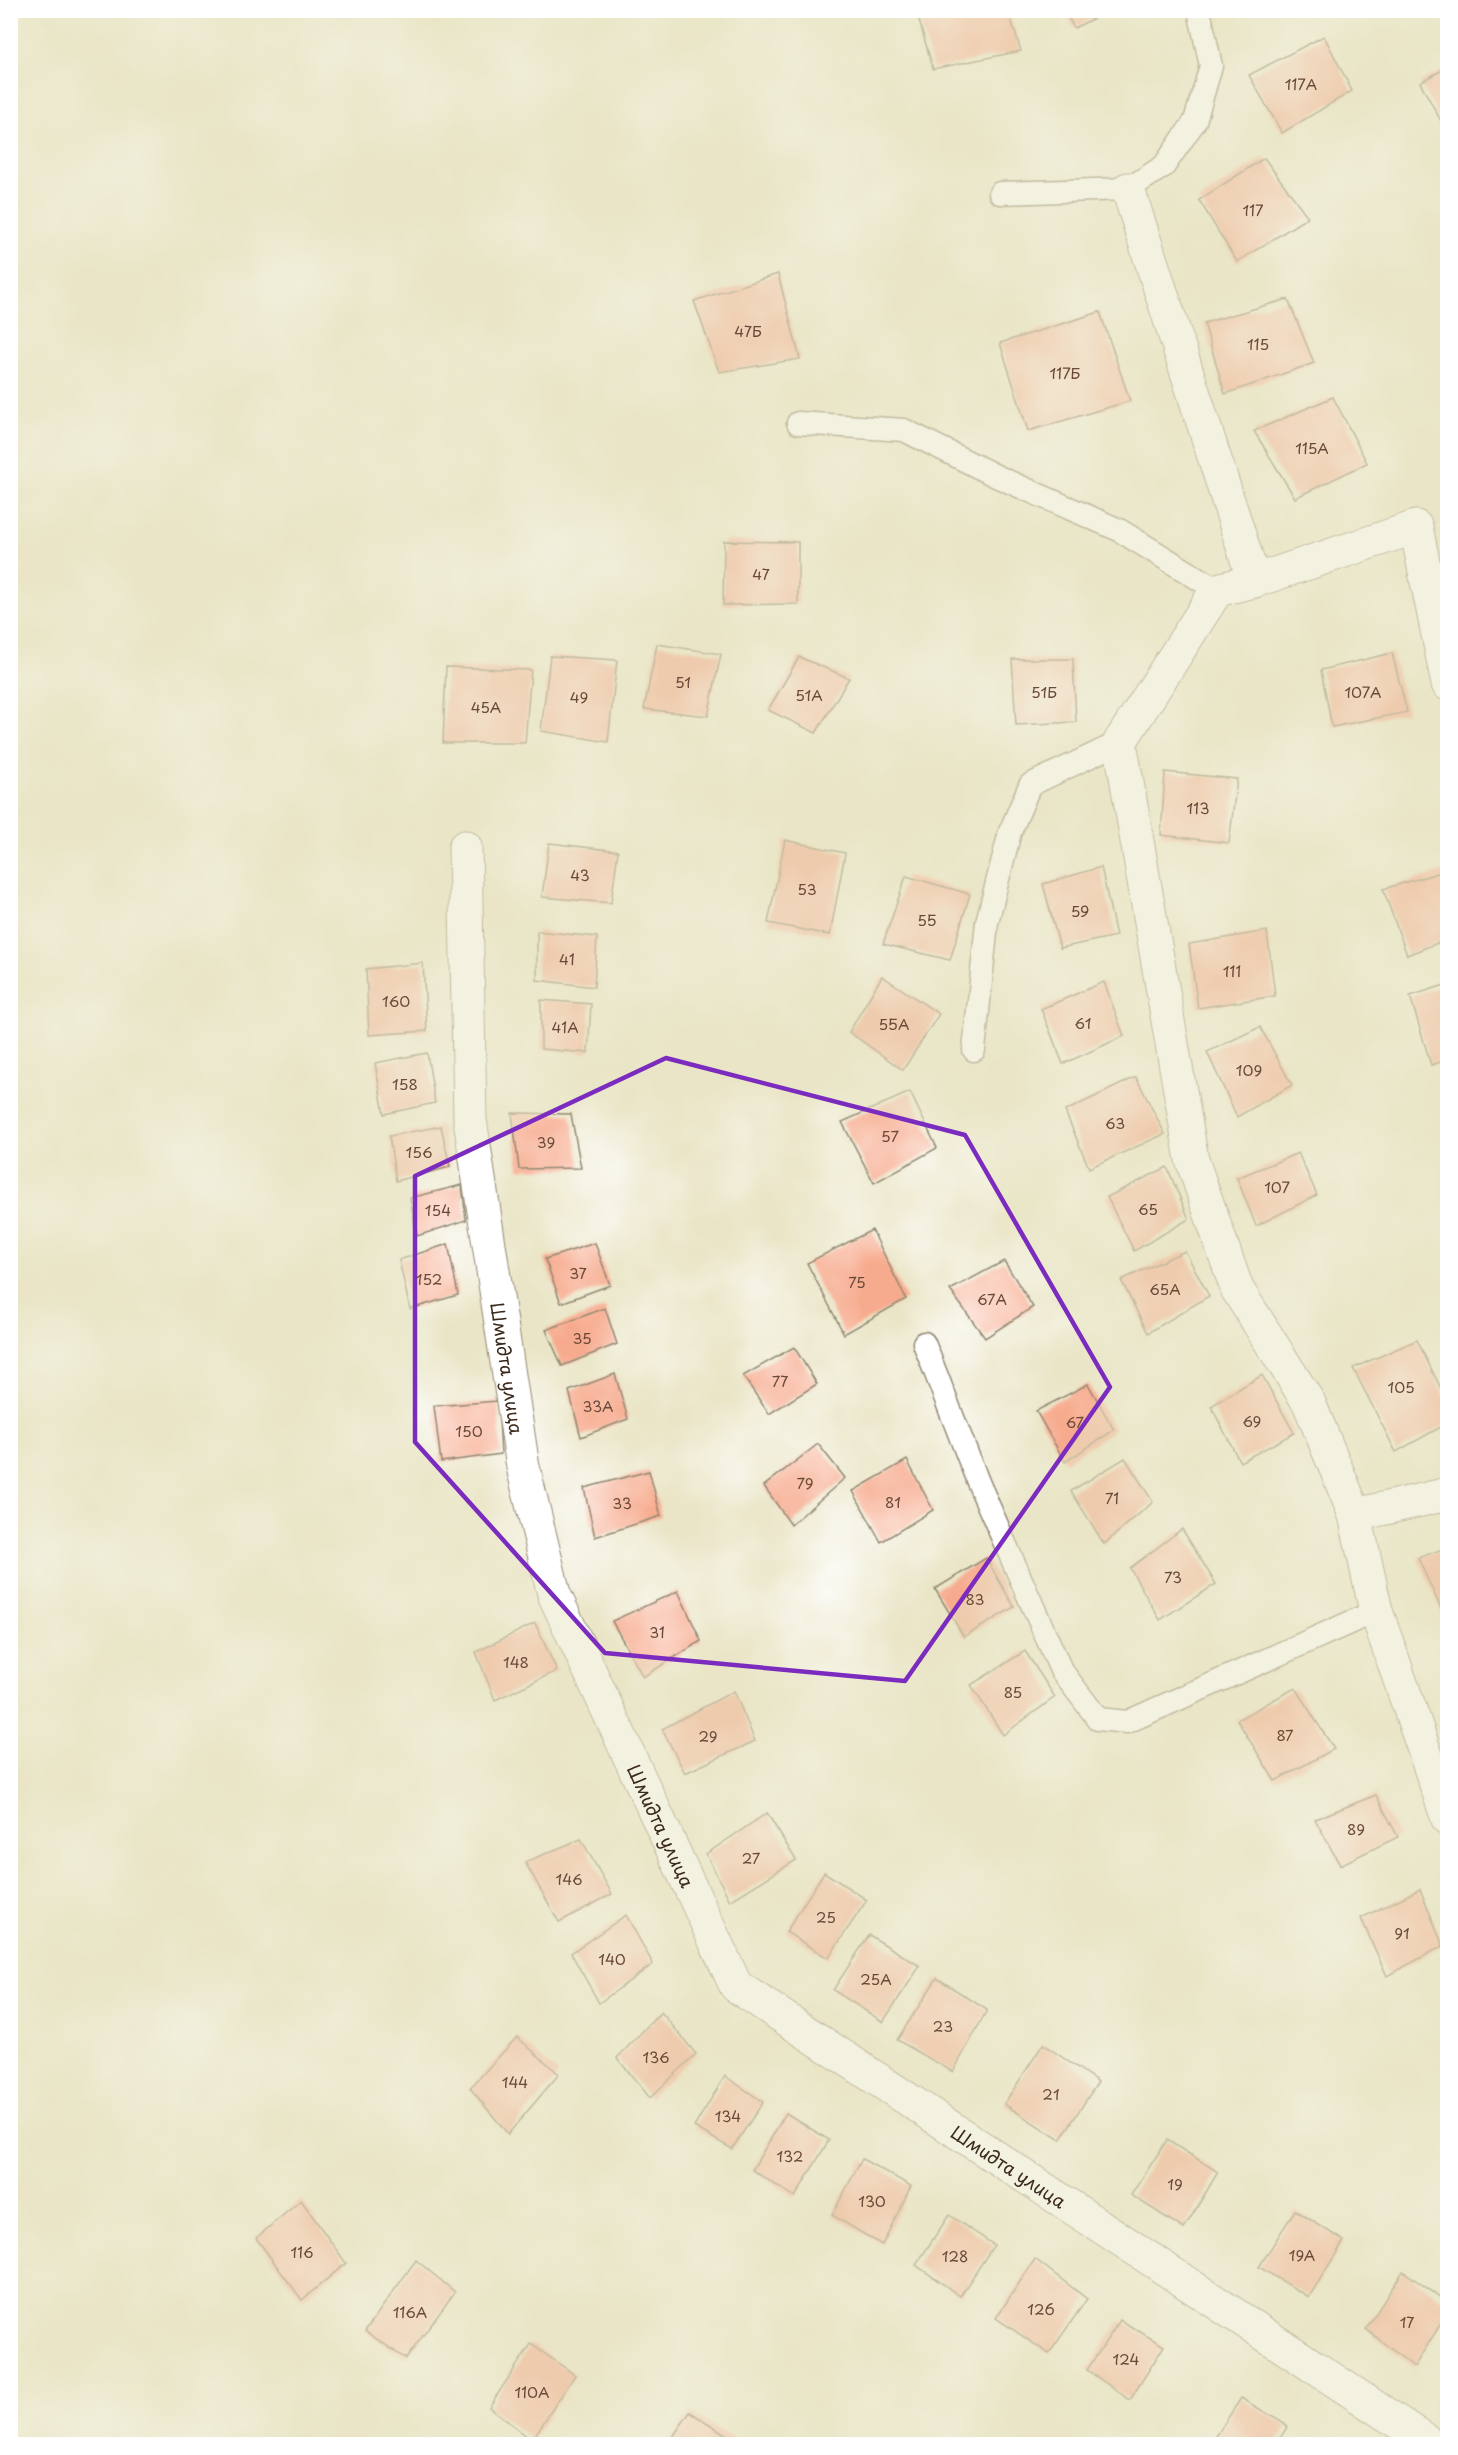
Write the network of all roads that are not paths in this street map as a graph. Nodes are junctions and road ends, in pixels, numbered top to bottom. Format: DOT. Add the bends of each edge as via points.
graph roads {
  1 [pos="1199,10"];
  2 [pos="1128,189"];
  3 [pos="1000,193"];
  4 [pos="798,423"];
  5 [pos="1254,581"];
  6 [pos="1217,590"];
  7 [pos="1448,684"];
  8 [pos="1120,742"];
  9 [pos="465,847"];
  10 [pos="974,1050"];
  11 [pos="924,1343"];
  12 [pos="1448,1494"];
  13 [pos="1355,1515"];
  14 [pos="1376,1611"];
  15 [pos="1448,1819"];
  16 [pos="1431,2445"];
  1 -- 2 [label="lane" via="1211,66 1195,121 1164,166"];
  2 -- 3 [label="lane"];
  2 -- 5 [label="street"];
  4 -- 6 [label="lane" via="904,430 1119,530"];
  5 -- 6 [label="street"];
  5 -- 7 [label="street" via="1416,527"];
  6 -- 8 [label="street"];
  8 -- 10 [label="lane" via="1030,785 1010,832 987,922"];
  8 -- 13 [label="street" via="1192,1160 1237,1289 1309,1404"];
  9 -- 16 [label="street, Шмидта улица" via="470,1120 526,1479 554,1594 736,1986"];
  11 -- 14 [label="lane" via="978,1482 1061,1670 1098,1719 1127,1722"];
  12 -- 13 [label="street"];
  13 -- 14 [label="street"];
  14 -- 15 [label="street"];
}
